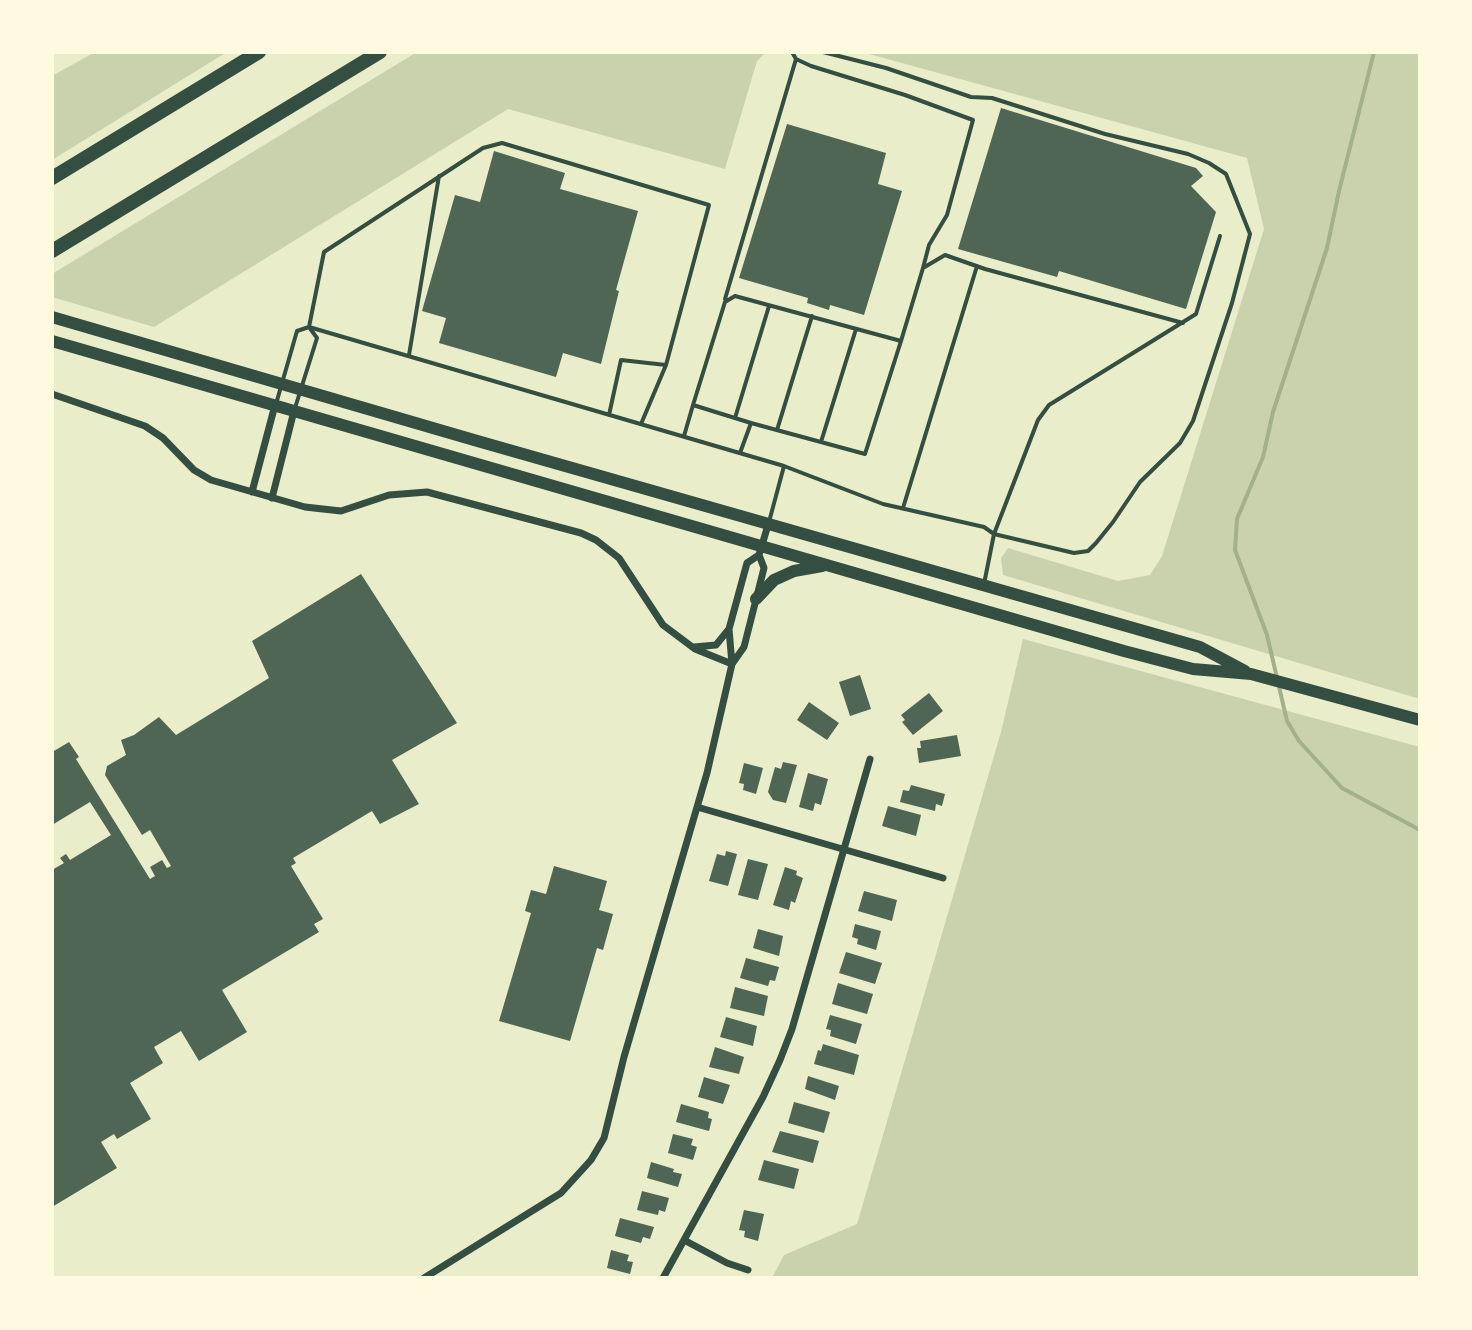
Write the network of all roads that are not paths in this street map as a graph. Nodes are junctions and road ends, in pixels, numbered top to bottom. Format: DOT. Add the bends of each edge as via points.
graph roads {
  1 [pos="259,52"];
  2 [pos="380,52"];
  3 [pos="792,52"];
  4 [pos="823,52"];
  5 [pos="796,59"];
  6 [pos="439,176"];
  7 [pos="52,178"];
  8 [pos="1220,236"];
  9 [pos="52,251"];
  10 [pos="977,266"];
  11 [pos="923,268"];
  12 [pos="725,302"];
  13 [pos="770,305"];
  14 [pos="812,316"];
  15 [pos="52,317"];
  16 [pos="1183,323"];
  17 [pos="309,327"];
  18 [pos="856,329"];
  19 [pos="52,341"];
  20 [pos="901,341"];
  21 [pos="408,356"];
  22 [pos="666,365"];
  23 [pos="280,383"];
  24 [pos="302,390"];
  25 [pos="52,394"];
  26 [pos="275,405"];
  27 [pos="693,405"];
  28 [pos="294,411"];
  29 [pos="609,415"];
  30 [pos="735,418"];
  31 [pos="751,423"];
  32 [pos="641,424"];
  33 [pos="777,430"];
  34 [pos="684,436"];
  35 [pos="821,442"];
  36 [pos="740,453"];
  37 [pos="784,466"];
  38 [pos="252,492"];
  39 [pos="272,498"];
  40 [pos="903,508"];
  41 [pos="768,525"];
  42 [pos="994,534"];
  43 [pos="760,551"];
  44 [pos="824,565"];
  45 [pos="983,587"];
  46 [pos="756,599"];
  47 [pos="729,629"];
  48 [pos="692,647"];
  49 [pos="732,664"];
  50 [pos="1251,674"];
  51 [pos="1420,720"];
  52 [pos="870,759"];
  53 [pos="697,807"];
  54 [pos="844,850"];
  55 [pos="943,878"];
  56 [pos="684,1240"];
  57 [pos="748,1270"];
  58 [pos="424,1278"];
  59 [pos="663,1278"];
  1 -- 7 [label="highway"];
  2 -- 9 [label="highway"];
  3 -- 5 [label="lane"];
  4 -- 42 [label="lane" via="1188,154 1226,174 1250,234 1193,421 1105,533 1080,553"];
  5 -- 11 [label="lane" via="973,120 947,215 929,245"];
  5 -- 12 [label="lane"];
  6 -- 17 [label="lane" via="324,252"];
  6 -- 21 [label="lane"];
  6 -- 22 [label="lane" via="483,148 502,143 709,205"];
  8 -- 16 [label="lane" via="1202,302"];
  10 -- 11 [label="lane" via="945,255"];
  10 -- 16 [label="lane"];
  10 -- 40 [label="lane"];
  11 -- 20 [label="lane"];
  12 -- 13 [label="lane" via="735,296"];
  12 -- 27 [label="lane"];
  13 -- 14 [label="lane"];
  13 -- 30 [label="lane"];
  14 -- 18 [label="lane"];
  14 -- 33 [label="lane"];
  15 -- 23 [label="main road"];
  16 -- 42 [label="lane" via="1049,405 1038,420"];
  17 -- 21 [label="lane"];
  17 -- 23 [label="lane" via="297,331"];
  17 -- 24 [label="lane" via="317,338"];
  18 -- 20 [label="lane"];
  18 -- 35 [label="lane"];
  19 -- 26 [label="main road"];
  20 -- 35 [label="lane" via="865,454"];
  21 -- 29 [label="lane"];
  22 -- 29 [label="lane" via="621,360"];
  22 -- 32 [label="lane"];
  23 -- 24 [label="main road"];
  23 -- 26 [label="lane"];
  24 -- 28 [label="lane"];
  24 -- 41 [label="main road"];
  25 -- 38 [label="street" via="145,426 199,474"];
  26 -- 28 [label="main road"];
  26 -- 38 [label="street"];
  27 -- 30 [label="lane"];
  27 -- 34 [label="lane"];
  28 -- 39 [label="street"];
  28 -- 43 [label="main road"];
  29 -- 32 [label="lane"];
  30 -- 31 [label="lane"];
  31 -- 33 [label="lane"];
  31 -- 36 [label="lane"];
  32 -- 34 [label="lane"];
  33 -- 35 [label="lane"];
  34 -- 36 [label="lane"];
  36 -- 37 [label="lane"];
  37 -- 40 [label="lane"];
  37 -- 41 [label="lane"];
  38 -- 39 [label="street"];
  39 -- 48 [label="street" via="336,511 395,494 427,492 581,533 619,558 656,616"];
  40 -- 42 [label="lane"];
  41 -- 43 [label="street"];
  41 -- 45 [label="main road"];
  42 -- 45 [label="lane"];
  43 -- 44 [label="main road"];
  43 -- 46 [label="street" via="764,568"];
  43 -- 47 [label="street" via="747,563"];
  44 -- 46 [label="main road" via="774,580"];
  44 -- 50 [label="main road" via="1193,669"];
  45 -- 50 [label="main road" via="1200,647"];
  46 -- 49 [label="street" via="744,647"];
  47 -- 48 [label="street" via="712,647"];
  47 -- 49 [label="street"];
  48 -- 49 [label="street"];
  49 -- 53 [label="street"];
  50 -- 51 [label="main road"];
  52 -- 54 [label="street"];
  53 -- 54 [label="street"];
  53 -- 58 [label="street" via="601,1144 556,1197"];
  54 -- 55 [label="street"];
  54 -- 56 [label="street" via="780,1060"];
  56 -- 57 [label="street"];
  56 -- 59 [label="street"];
}
